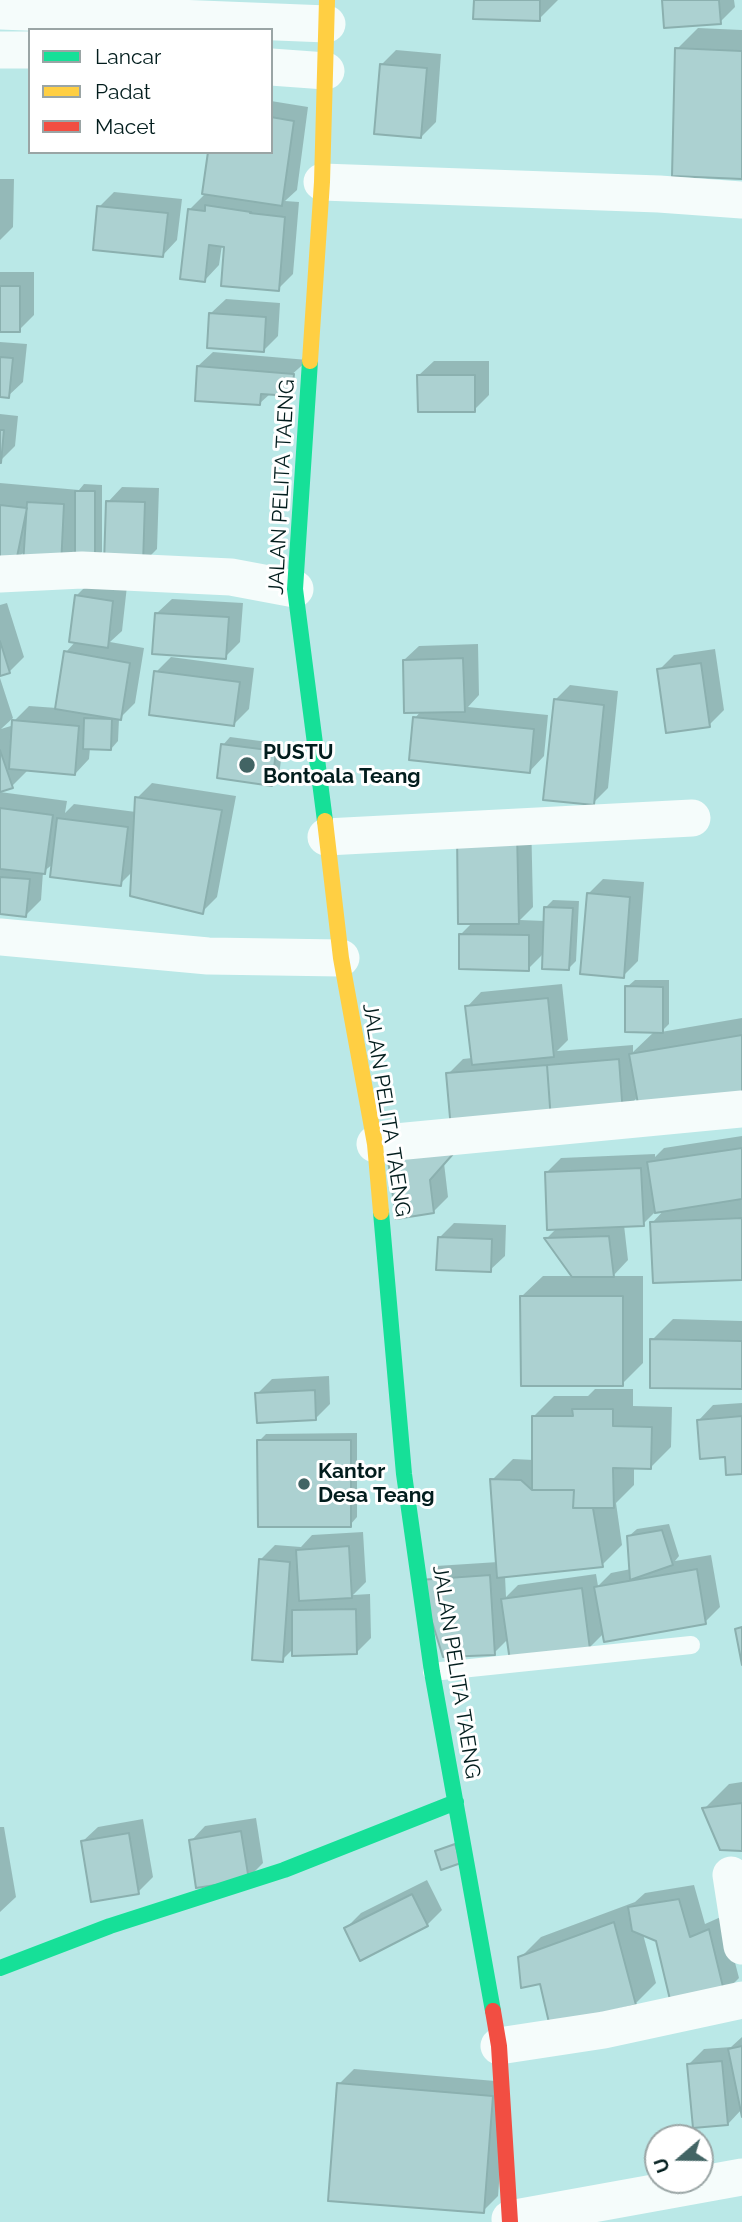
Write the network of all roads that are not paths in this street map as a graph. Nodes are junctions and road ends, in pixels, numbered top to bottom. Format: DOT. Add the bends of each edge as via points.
graph roads {
  1 [pos="0,11"];
  2 [pos="327,12"];
  3 [pos="0,50"];
  4 [pos="28,50"];
  5 [pos="273,67"];
  6 [pos="326,71"];
  7 [pos="322,182"];
  8 [pos="742,200"];
  9 [pos="0,574"];
  10 [pos="295,589"];
  11 [pos="692,818"];
  12 [pos="326,837"];
  13 [pos="0,937"];
  14 [pos="341,958"];
  15 [pos="742,1109"];
  16 [pos="375,1144"];
  17 [pos="691,1645"];
  18 [pos="432,1672"];
  19 [pos="456,1802"];
  20 [pos="731,1875"];
  21 [pos="742,1946"];
  22 [pos="0,1968"];
  23 [pos="742,2000"];
  24 [pos="499,2046"];
  25 [pos="742,2177"];
  26 [pos="510,2221"];
  1 -- 2 [label="street"];
  2 -- 6 [label="street, JALAN PELITA TAENG"];
  3 -- 4 [label="street"];
  5 -- 6 [label="street"];
  6 -- 7 [label="street, JALAN PELITA TAENG"];
  7 -- 8 [label="street"];
  7 -- 10 [label="street, JALAN PELITA TAENG"];
  9 -- 10 [label="street" via="82,570 191,575"];
  10 -- 12 [label="street, JALAN PELITA TAENG"];
  11 -- 12 [label="street"];
  12 -- 14 [label="street, JALAN PELITA TAENG"];
  13 -- 14 [label="street" via="208,956"];
  14 -- 16 [label="street, JALAN PELITA TAENG"];
  15 -- 16 [label="street"];
  16 -- 18 [label="street, JALAN PELITA TAENG" via="404,1474"];
  17 -- 18 [label="lane"];
  18 -- 19 [label="street, JALAN PELITA TAENG"];
  19 -- 22 [label="street" via="285,1870 110,1926"];
  19 -- 24 [label="street, JALAN PELITA TAENG"];
  20 -- 21 [label="street"];
  23 -- 24 [label="street" via="604,2030"];
  24 -- 26 [label="street, JALAN PELITA TAENG"];
  25 -- 26 [label="street"];
}
